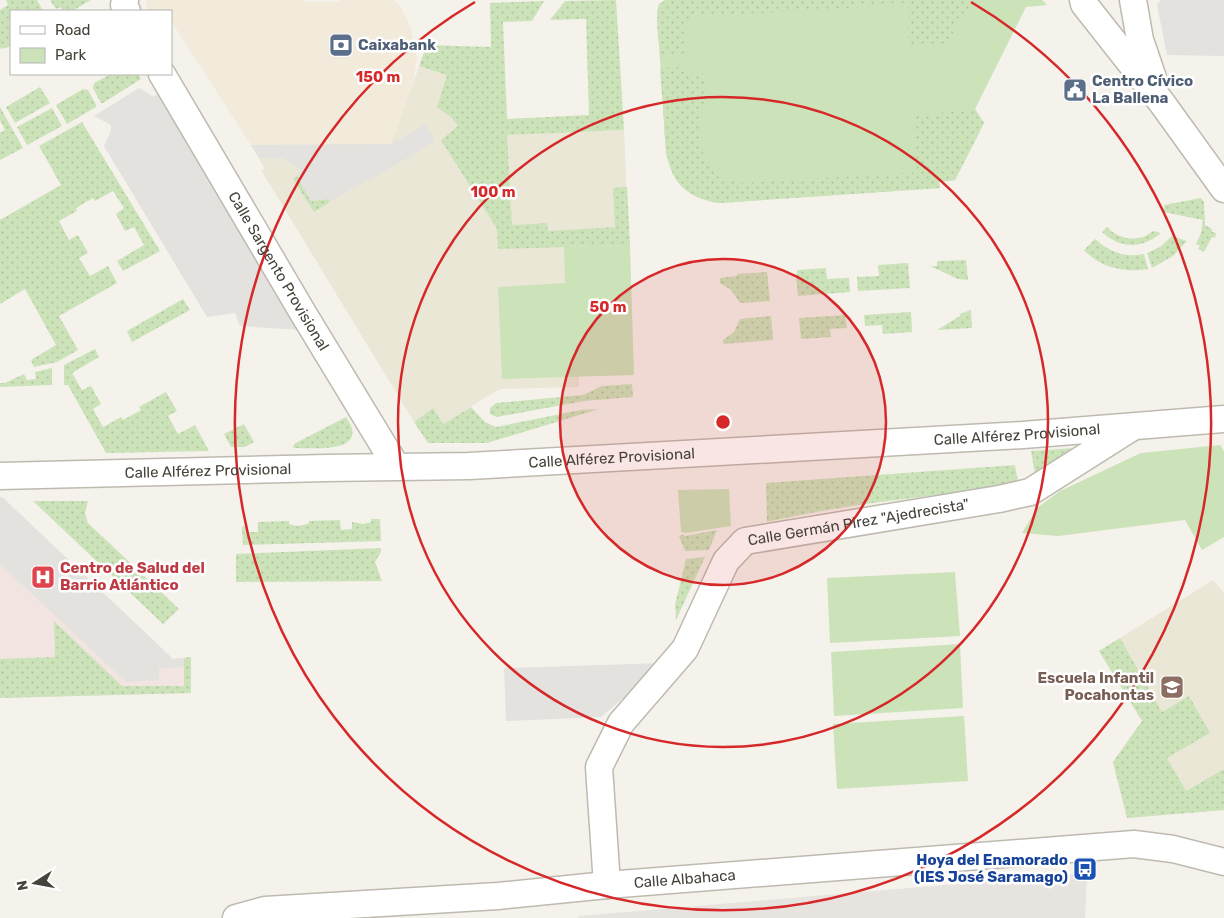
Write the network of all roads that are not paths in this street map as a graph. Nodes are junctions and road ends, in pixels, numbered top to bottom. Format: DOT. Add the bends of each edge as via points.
graph roads {
  1 [pos="1083,0"];
  2 [pos="1134,0"];
  3 [pos="163,75"];
  4 [pos="1162,103"];
  5 [pos="1224,189"];
  6 [pos="1224,419"];
  7 [pos="1134,427"];
  8 [pos="396,466"];
  9 [pos="0,476"];
  10 [pos="1224,862"];
  11 [pos="608,885"];
  12 [pos="236,918"];
  1 -- 4 [label="street"];
  2 -- 4 [label="street" via="1140,40"];
  3 -- 8 [label="street, Calle Sargento Provisional"];
  4 -- 5 [label="street"];
  6 -- 7 [label="street, Calle Alférez Provisional"];
  7 -- 8 [label="street, Calle Alférez Provisional" via="479,466"];
  7 -- 11 [label="street, Calle Germán Pirez \"Ajedrecista\"" via="1030,492 745,541 726,561 685,649 621,723 599,766"];
  8 -- 9 [label="street, Calle Alférez Provisional"];
  10 -- 11 [label="street, Calle Albahaca" via="1172,849 1134,844"];
  11 -- 12 [label="street, Calle Albahaca" via="498,896 265,910"];
}
